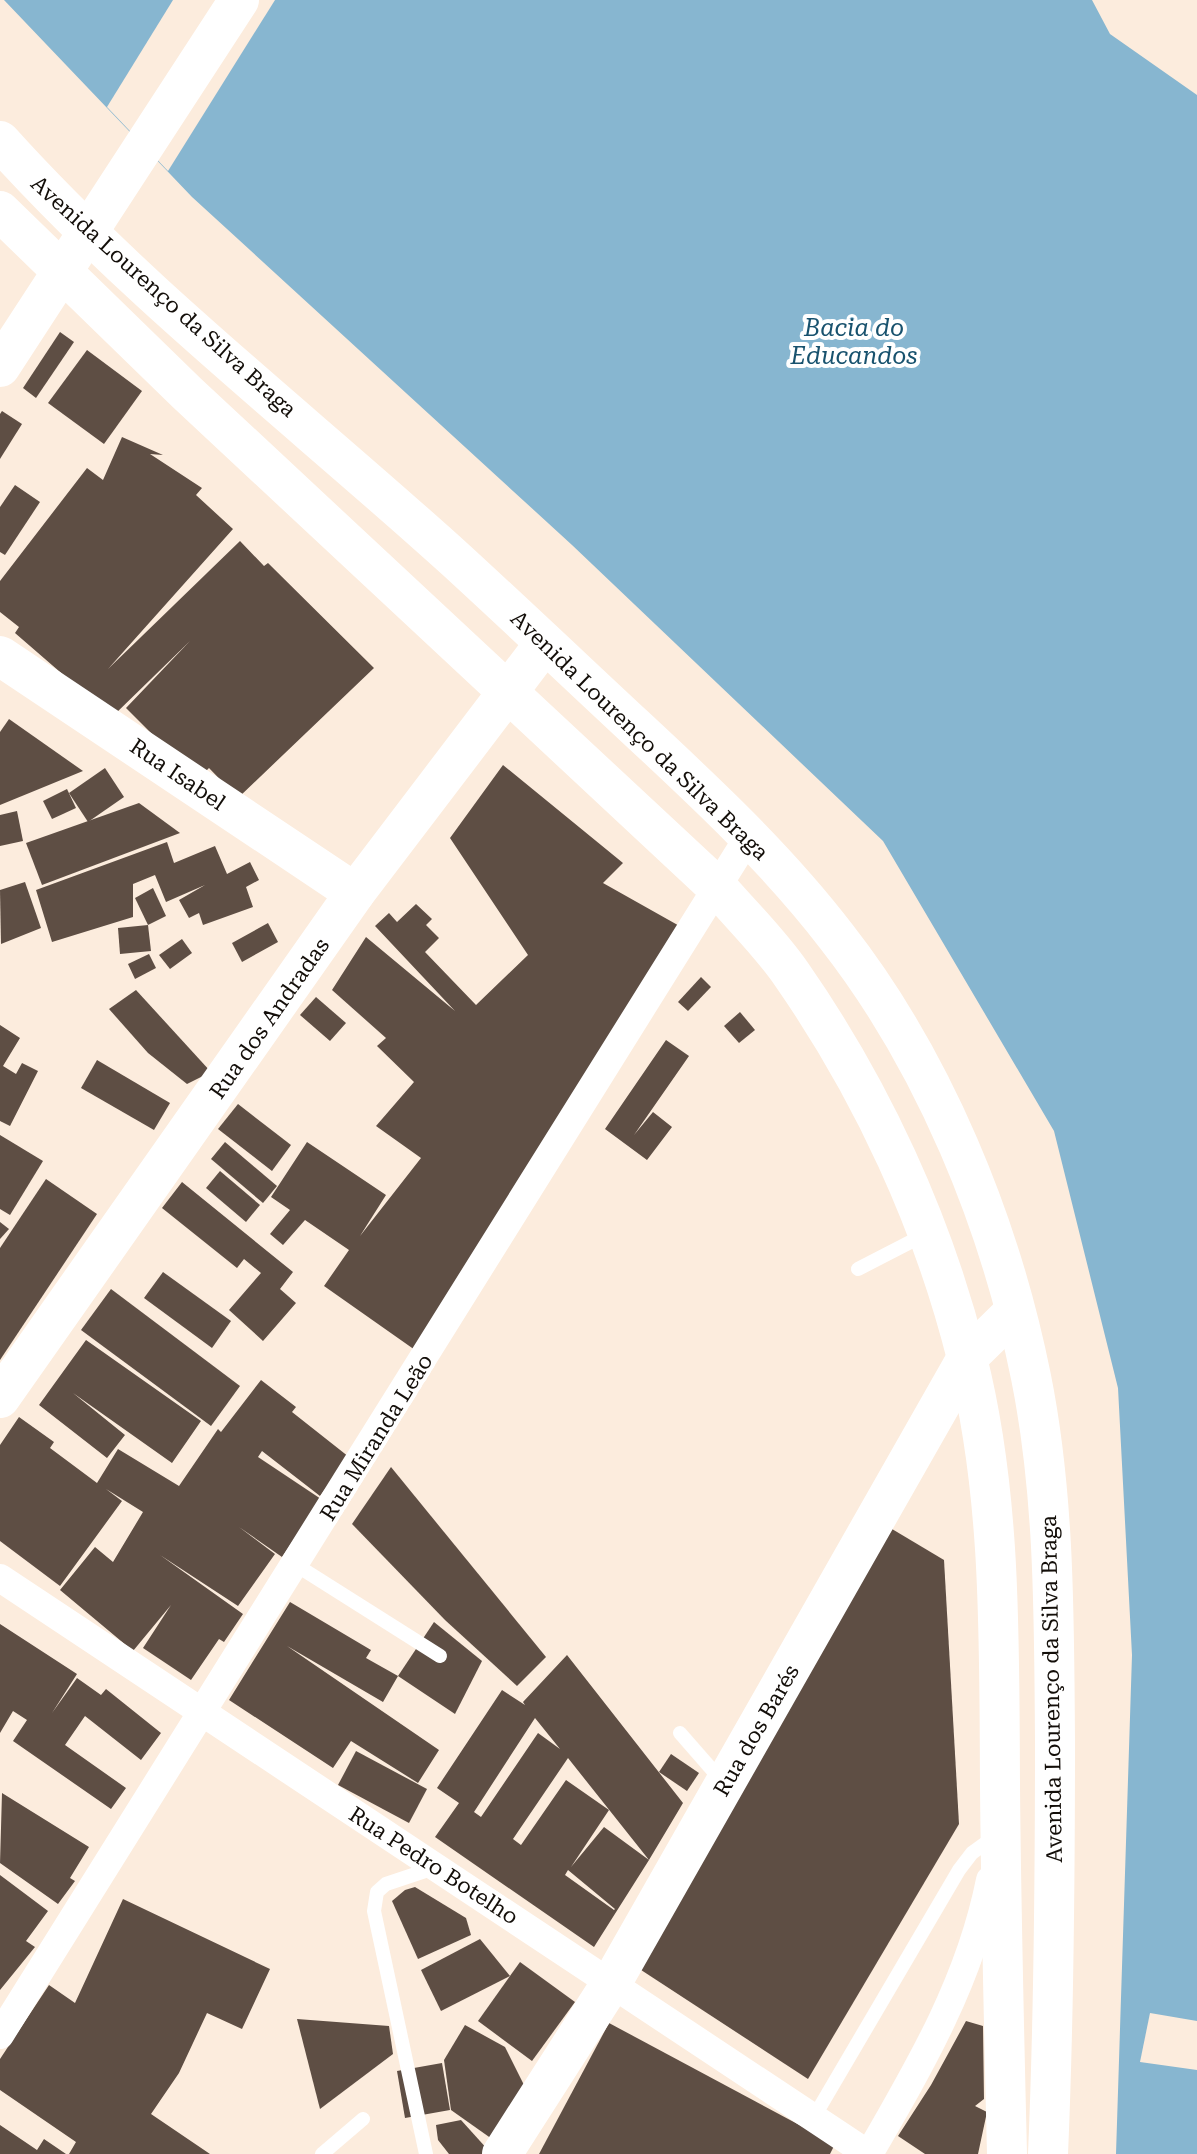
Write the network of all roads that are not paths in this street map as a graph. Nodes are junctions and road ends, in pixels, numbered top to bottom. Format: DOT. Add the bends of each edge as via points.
graph roads {
  1 [pos="239,0"];
  2 [pos="0,141"];
  3 [pos="0,211"];
  4 [pos="0,367"];
  5 [pos="545,643"];
  6 [pos="0,656"];
  7 [pos="507,695"];
  8 [pos="749,836"];
  9 [pos="718,888"];
  10 [pos="355,893"];
  11 [pos="928,1233"];
  12 [pos="858,1269"];
  13 [pos="1015,1311"];
  14 [pos="967,1358"];
  15 [pos="0,1398"];
  16 [pos="296,1565"];
  17 [pos="0,1578"];
  18 [pos="440,1656"];
  19 [pos="203,1713"];
  20 [pos="680,1733"];
  21 [pos="724,1784"];
  22 [pos="1000,1832"];
  23 [pos="437,1867"];
  24 [pos="612,1982"];
  25 [pos="0,2035"];
  26 [pos="814,2117"];
  27 [pos="363,2119"];
  28 [pos="322,2154"];
  29 [pos="426,2154"];
  30 [pos="502,2154"];
  31 [pos="868,2154"];
  32 [pos="1007,2154"];
  33 [pos="1048,2154"];
  1 -- 4 [label="street"];
  2 -- 5 [label="street, Avenida Lourenço da Silva Braga" via="153,291"];
  3 -- 7 [label="street"];
  5 -- 7 [label="street, Rua dos Andradas"];
  5 -- 8 [label="street, Avenida Lourenço da Silva Braga"];
  6 -- 10 [label="street, Rua Isabel"];
  7 -- 9 [label="street"];
  7 -- 10 [label="street, Rua dos Andradas"];
  8 -- 9 [label="street, Rua Miranda Leão"];
  8 -- 13 [label="street, Avenida Lourenço da Silva Braga" via="837,937 898,1027 979,1198"];
  9 -- 11 [label="street" via="790,972 838,1046 891,1144"];
  9 -- 16 [label="street, Rua Miranda Leão"];
  10 -- 15 [label="street, Rua dos Andradas"];
  11 -- 12 [label="lane"];
  11 -- 14 [label="street"];
  13 -- 14 [label="street, Rua dos Barés"];
  13 -- 33 [label="street, Avenida Lourenço da Silva Braga" via="1041,1443 1054,1629"];
  14 -- 21 [label="street, Rua dos Barés"];
  14 -- 22 [label="street" via="993,1530"];
  16 -- 18 [label="lane"];
  16 -- 19 [label="street, Rua Miranda Leão"];
  17 -- 19 [label="street, Rua Pedro Botelho"];
  19 -- 23 [label="street, Rua Pedro Botelho"];
  19 -- 25 [label="street, Rua Miranda Leão"];
  20 -- 21 [label="lane"];
  21 -- 24 [label="street, Rua dos Barés"];
  22 -- 26 [label="lane" via="959,1870"];
  22 -- 31 [label="street" via="987,1899 955,1998"];
  22 -- 32 [label="street"];
  23 -- 24 [label="street, Rua Pedro Botelho"];
  23 -- 29 [label="lane" via="386,1884 377,1892 374,1911"];
  24 -- 26 [label="street, Rua Pedro Botelho"];
  24 -- 30 [label="street, Rua dos Barés"];
  26 -- 31 [label="street, Rua Pedro Botelho"];
  27 -- 28 [label="lane"];
}
